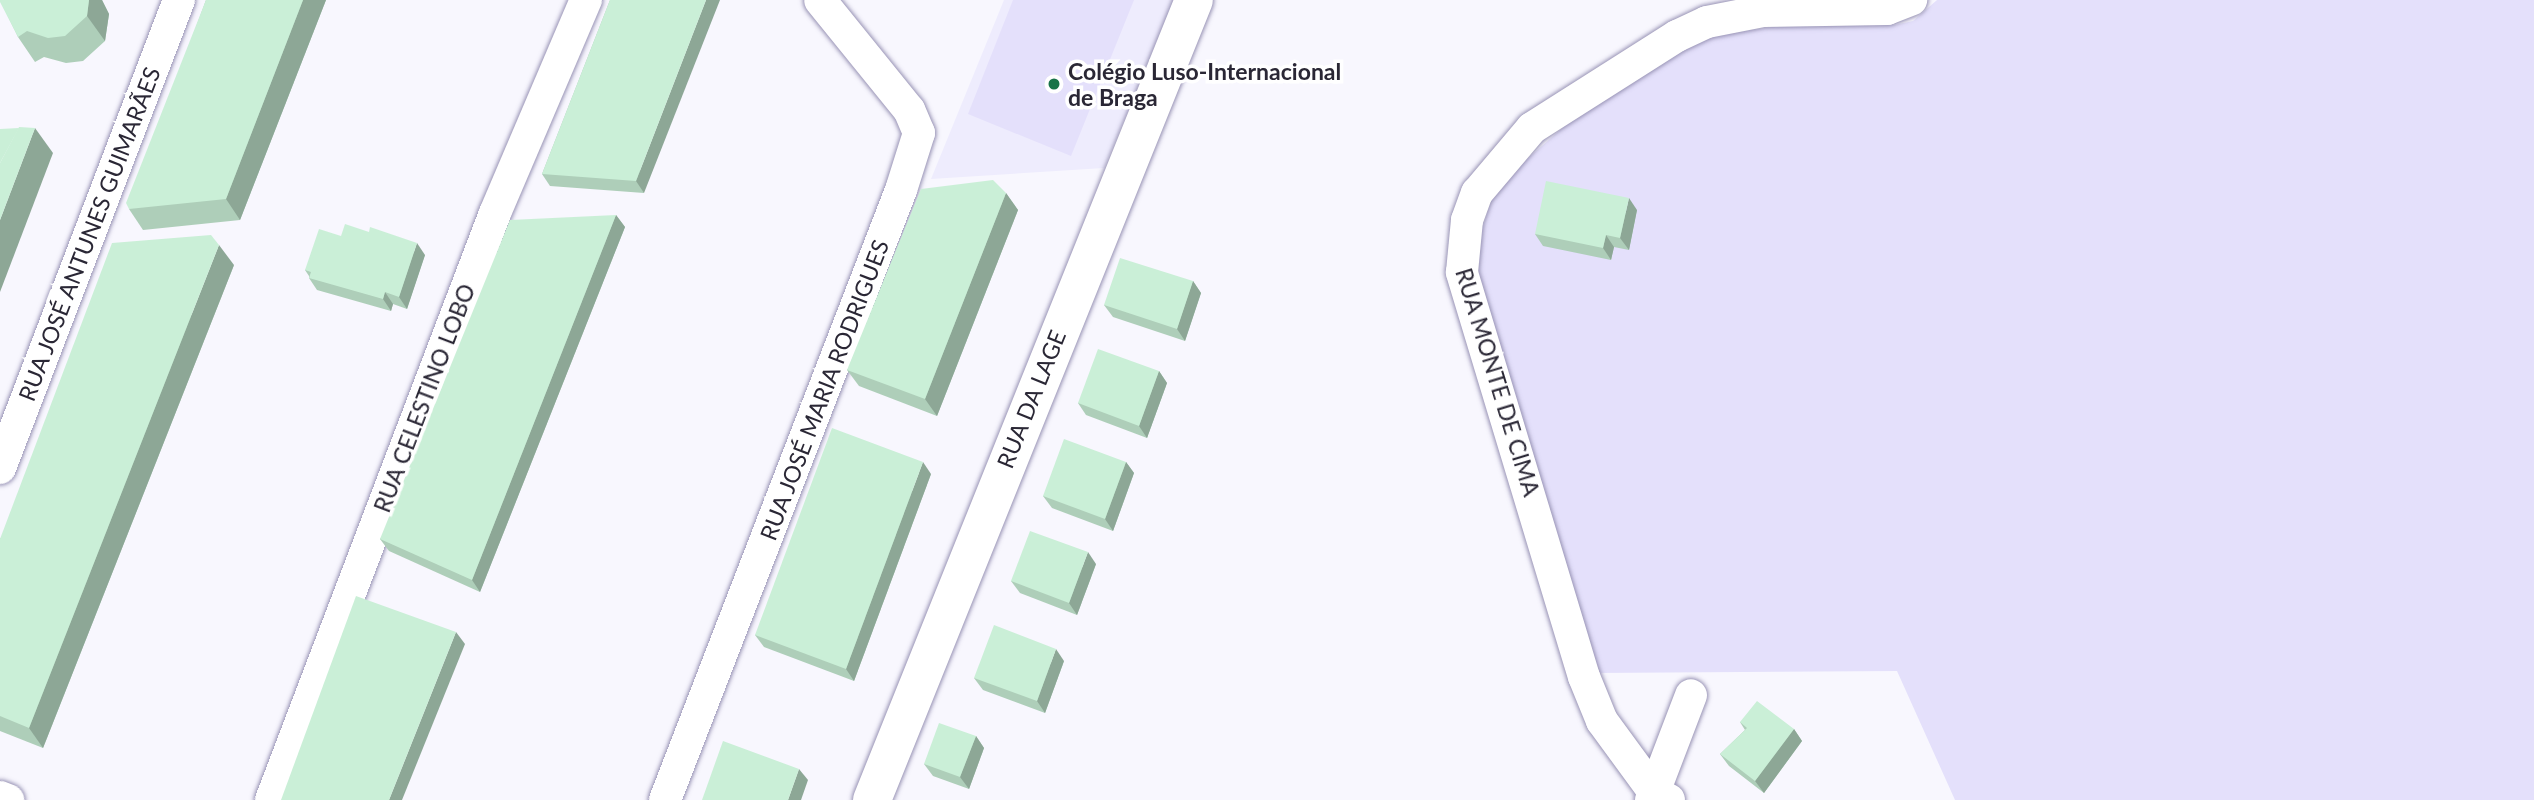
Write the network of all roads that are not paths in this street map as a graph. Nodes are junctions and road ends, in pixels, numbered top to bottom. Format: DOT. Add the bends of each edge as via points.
graph roads {
  1 [pos="179,0"];
  2 [pos="586,0"];
  3 [pos="821,0"];
  4 [pos="1194,0"];
  5 [pos="1911,0"];
  6 [pos="0,468"];
  7 [pos="1691,695"];
  8 [pos="0,797"];
  9 [pos="1658,797"];
  10 [pos="8,800"];
  11 [pos="271,800"];
  12 [pos="665,800"];
  13 [pos="872,800"];
  1 -- 6 [label="street, RUA JOSÉ ANTUNES GUIMARÃES"];
  2 -- 11 [label="street, RUA CELESTINO LOBO" via="495,214"];
  3 -- 12 [label="street, RUA JOSÉ MARIA RODRIGUES" via="909,110 919,133"];
  4 -- 13 [label="street, RUA DA LAGE"];
  5 -- 9 [label="street, RUA MONTE DE CIMA" via="1887,9 1763,11 1707,22 1677,36 1532,128 1477,193 1467,220 1462,272 1584,677 1602,721"];
  7 -- 9 [label="street"];
  8 -- 10 [label="street"];
}
